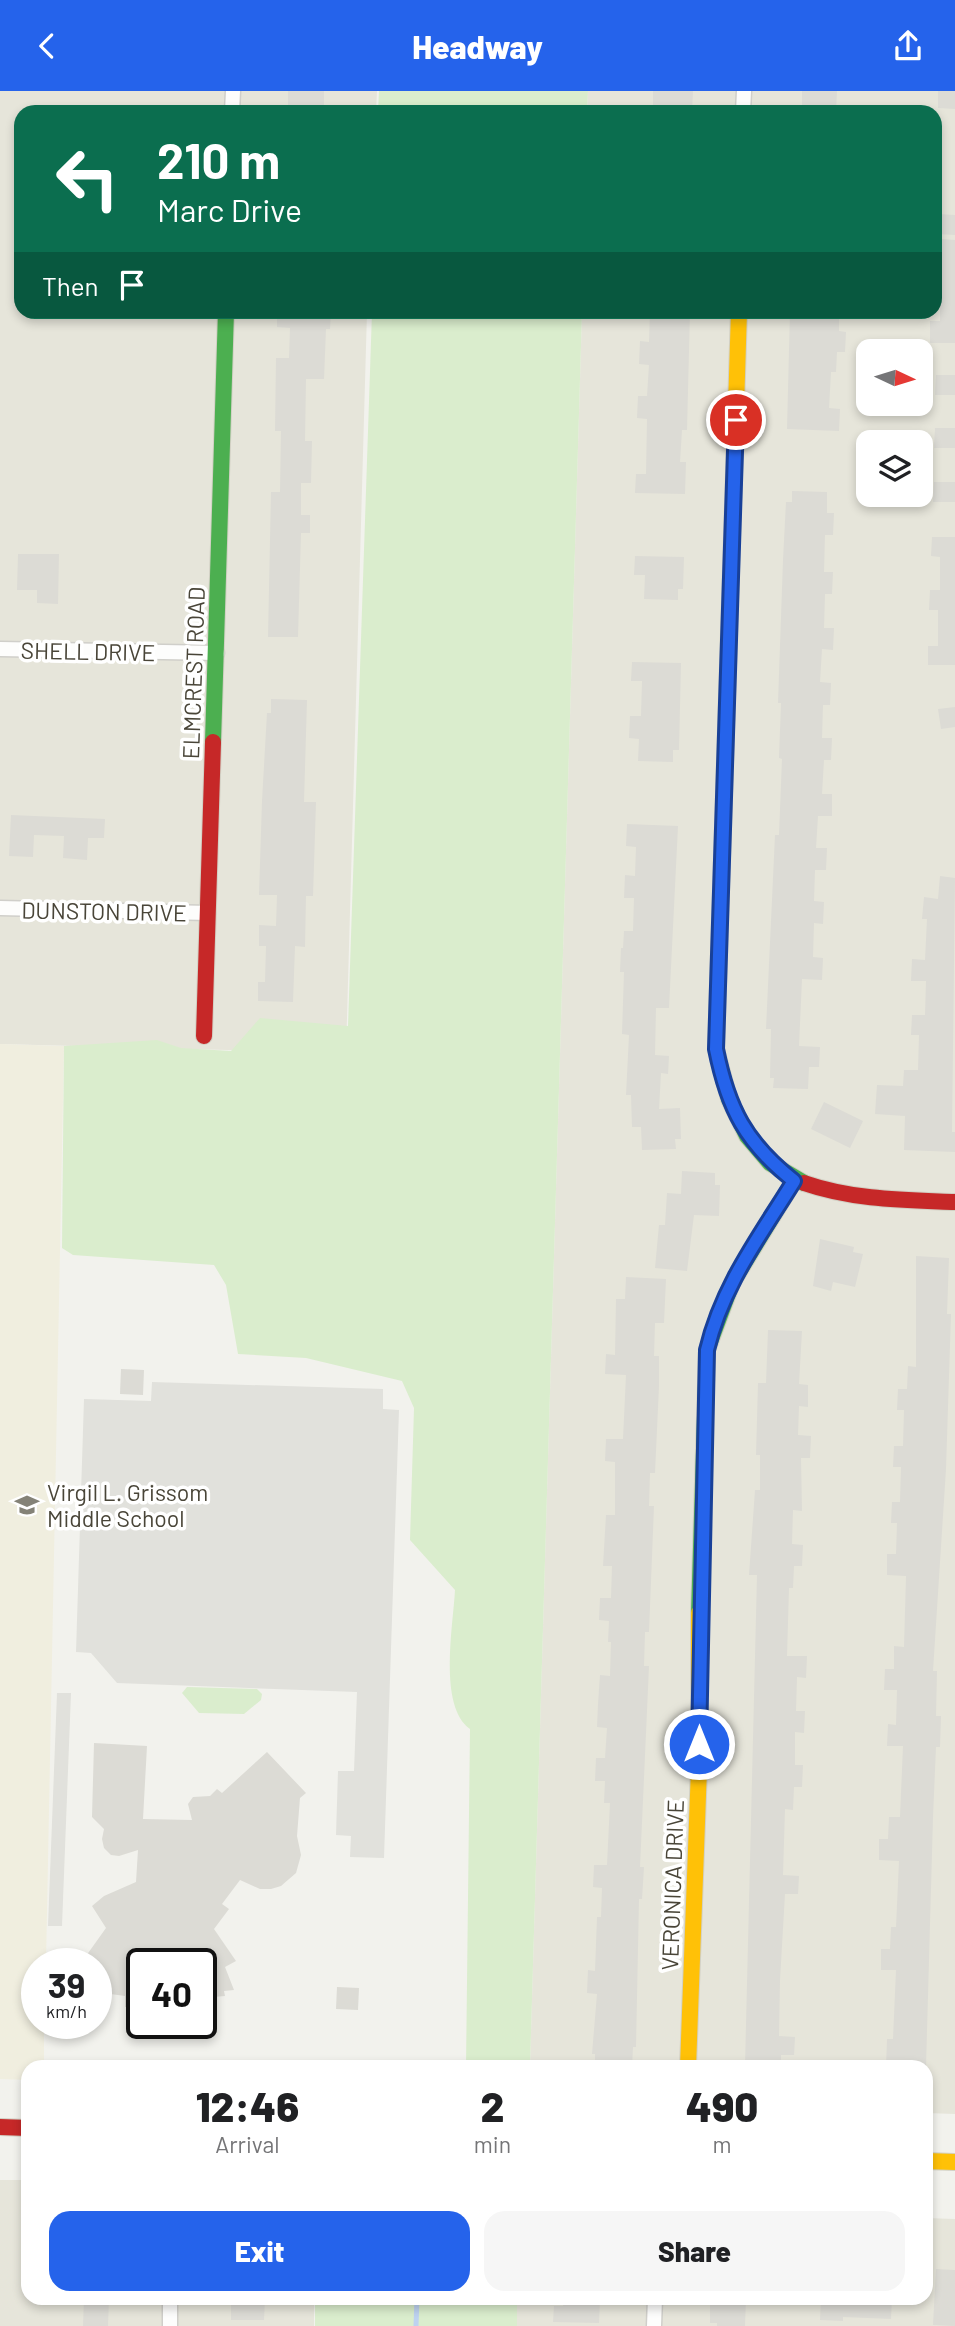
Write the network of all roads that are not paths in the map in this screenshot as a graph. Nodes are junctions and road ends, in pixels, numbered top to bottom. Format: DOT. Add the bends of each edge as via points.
graph roads {
  1 [pos="226,319"];
  2 [pos="739,319"];
  3 [pos="0,649"];
  4 [pos="217,653"];
  5 [pos="0,908"];
  6 [pos="208,913"];
  7 [pos="204,1036"];
  8 [pos="794,1181"];
  9 [pos="955,1202"];
  10 [pos="688,2060"];
  11 [pos="0,2127"];
  12 [pos="21,2128"];
  13 [pos="933,2161"];
  14 [pos="955,2162"];
  15 [pos="170,2305"];
  16 [pos="654,2305"];
  17 [pos="170,2326"];
  18 [pos="654,2326"];
  1 -- 4 [label="street, ELMCREST ROAD"];
  2 -- 8 [label="street" via="716,1049 724,1087 738,1120 756,1146"];
  3 -- 4 [label="street, SHELL DRIVE"];
  4 -- 6 [label="street, ELMCREST ROAD"];
  5 -- 6 [label="street, DUNSTON DRIVE"];
  6 -- 7 [label="street, ELMCREST ROAD"];
  8 -- 9 [label="street" via="868,1200"];
  8 -- 10 [label="street, VERONICA DRIVE" via="724,1293 707,1350"];
  11 -- 12 [label="street"];
  13 -- 14 [label="street"];
  15 -- 17 [label="street"];
  16 -- 18 [label="street"];
}
